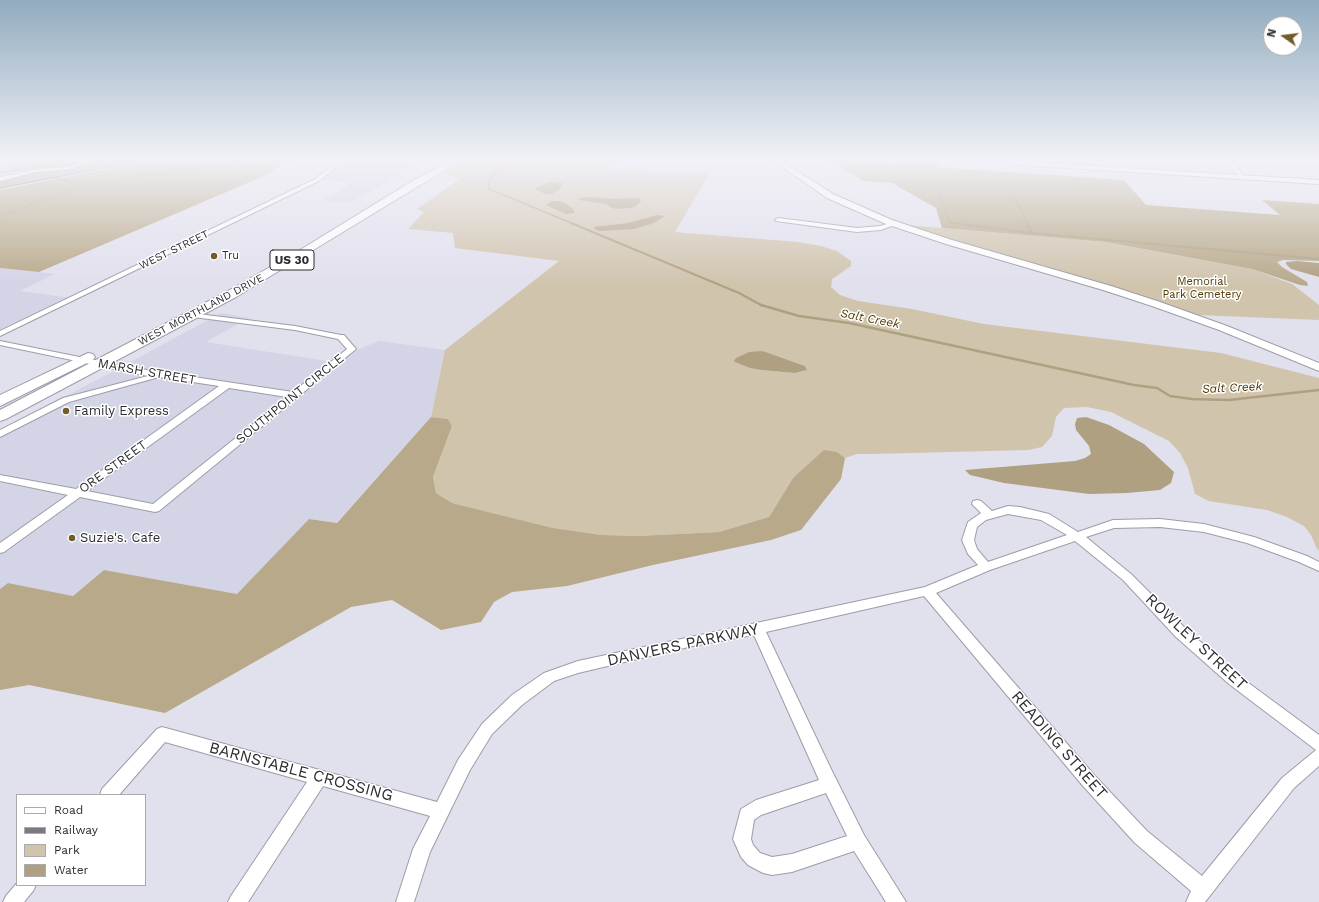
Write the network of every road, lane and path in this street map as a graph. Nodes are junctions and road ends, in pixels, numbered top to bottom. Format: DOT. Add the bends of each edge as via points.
graph roads {
  1 [pos="274,201"];
  2 [pos="370,201"];
  3 [pos="386,201"];
  4 [pos="841,201"];
  5 [pos="778,220"];
  6 [pos="894,224"];
  7 [pos="244,275"];
  8 [pos="218,290"];
  9 [pos="193,315"];
  10 [pos="0,334"];
  11 [pos="0,343"];
  12 [pos="83,360"];
  13 [pos="100,364"];
  14 [pos="1319,367"];
  15 [pos="158,375"];
  16 [pos="227,385"];
  17 [pos="294,395"];
  18 [pos="1,411"];
  19 [pos="25,421"];
  20 [pos="0,434"];
  21 [pos="0,478"];
  22 [pos="78,493"];
  23 [pos="977,504"];
  24 [pos="990,515"];
  25 [pos="1077,536"];
  26 [pos="0,549"];
  27 [pos="986,567"];
  28 [pos="1319,567"];
  29 [pos="927,591"];
  30 [pos="758,629"];
  31 [pos="1319,744"];
  32 [pos="1319,756"];
  33 [pos="319,778"];
  34 [pos="830,784"];
  35 [pos="109,794"];
  36 [pos="441,810"];
  37 [pos="858,841"];
  38 [pos="26,886"];
  39 [pos="1199,896"];
  40 [pos="12,902"];
  41 [pos="237,902"];
  42 [pos="405,902"];
  43 [pos="897,902"];
  1 -- 10 [label="street, WEST STREET"];
  2 -- 7 [label="highway, WEST MORTHLAND DRIVE / US 30"];
  3 -- 9 [label="highway, WEST MORTHLAND DRIVE / US 30" via="304,252"];
  4 -- 6 [label="main road"];
  5 -- 6 [label="street" via="857,230"];
  6 -- 14 [label="main road" via="1156,304"];
  8 -- 12 [label="highway, WEST MORTHLAND DRIVE"];
  9 -- 13 [label="highway, WEST MORTHLAND DRIVE / US 30"];
  9 -- 17 [label="street, SOUTHPOINT CIRCLE" via="295,328 341,337 352,349"];
  11 -- 12 [label="street, MARSH STREET"];
  12 -- 13 [label="street, MARSH STREET"];
  12 -- 18 [label="highway, WEST MORTHLAND DRIVE"];
  13 -- 15 [label="street, MARSH STREET"];
  13 -- 18 [label="highway, WEST MORTHLAND DRIVE / US 30"];
  15 -- 16 [label="street, MARSH STREET"];
  15 -- 19 [label="street" via="66,400"];
  16 -- 17 [label="street, MARSH STREET"];
  16 -- 22 [label="street, ORE STREET"];
  17 -- 22 [label="street, SOUTHPOINT CIRCLE" via="155,508"];
  18 -- 19 [label="street"];
  19 -- 20 [label="street"];
  21 -- 22 [label="street"];
  22 -- 26 [label="street, ORE STREET"];
  23 -- 24 [label="street"];
  24 -- 25 [label="street" via="1008,510 1031,512 1045,517"];
  24 -- 27 [label="street" via="982,517 972,525 968,540 972,551"];
  25 -- 27 [label="street, DANVERS PARKWAY"];
  25 -- 28 [label="street, DANVERS PARKWAY" via="1113,524 1160,523 1189,526 1250,540"];
  25 -- 31 [label="street, ROWLEY STREET" via="1127,577 1182,633 1234,680"];
  27 -- 29 [label="street, DANVERS PARKWAY"];
  29 -- 30 [label="street, DANVERS PARKWAY"];
  29 -- 39 [label="street, READING STREET" via="1110,804"];
  30 -- 34 [label="street"];
  30 -- 36 [label="street, DANVERS PARKWAY" via="578,667 549,677 517,700 487,729 464,765"];
  32 -- 39 [label="street" via="1288,783"];
  33 -- 35 [label="street, BARNSTABLE CROSSING" via="162,734"];
  33 -- 36 [label="street, BARNSTABLE CROSSING"];
  33 -- 41 [label="street"];
  34 -- 37 [label="street"];
  34 -- 37 [label="street" via="756,808 747,815 742,839 747,851 754,859 772,866"];
  36 -- 42 [label="street, DANVERS PARKWAY" via="422,849"];
  37 -- 43 [label="street"];
  38 -- 40 [label="street"];
}
